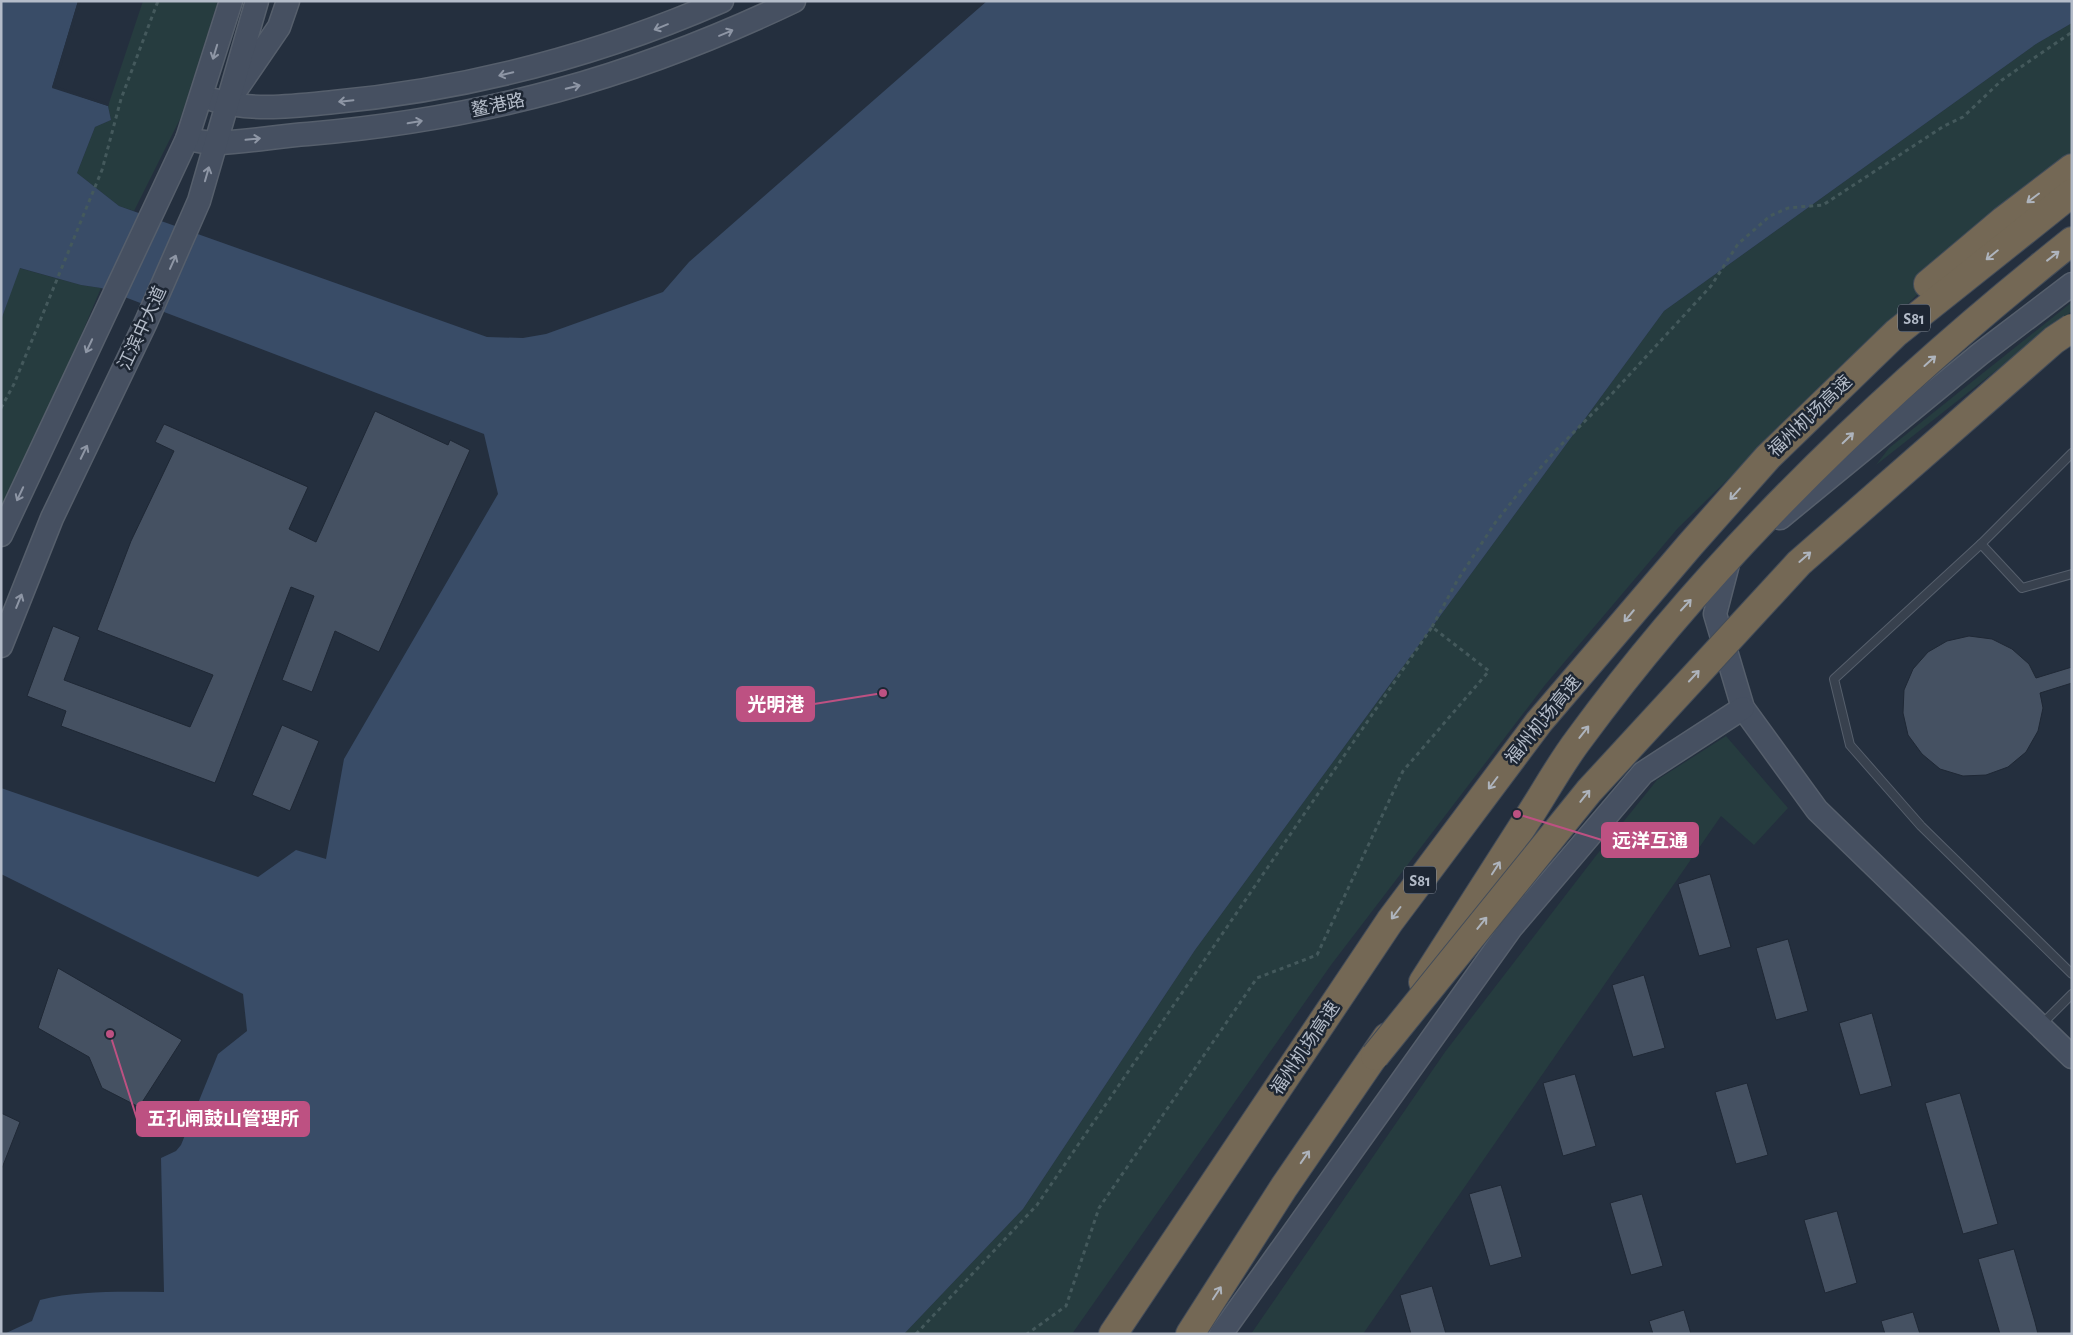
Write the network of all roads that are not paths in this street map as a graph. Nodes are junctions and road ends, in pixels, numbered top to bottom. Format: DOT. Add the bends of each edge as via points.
graph roads {
  1 [pos="231,1"];
  2 [pos="257,1"];
  3 [pos="288,1"];
  4 [pos="722,1"];
  5 [pos="794,1"];
  6 [pos="202,97"];
  7 [pos="226,104"];
  8 [pos="187,140"];
  9 [pos="216,143"];
  10 [pos="2072,168"];
  11 [pos="2072,193"];
  12 [pos="2072,241"];
  13 [pos="2072,284"];
  14 [pos="2072,328"];
  15 [pos="2072,453"];
  16 [pos="1768,457"];
  17 [pos="1,535"];
  18 [pos="1981,544"];
  19 [pos="2072,574"];
  20 [pos="1,646"];
  21 [pos="1743,708"];
  22 [pos="2072,974"];
  23 [pos="2072,994"];
  24 [pos="2041,1025"];
  25 [pos="1375,1056"];
  26 [pos="2072,1057"];
  27 [pos="1114,1334"];
  28 [pos="1190,1334"];
  29 [pos="1221,1334"];
  1 -- 6 [label="main road, one-way"];
  2 -- 7 [label="main road, 江滨中大道"];
  3 -- 7 [label="main road" via="279,27"];
  4 -- 7 [label="main road, 鳌港路, one-way" via="597,49 473,82 282,107"];
  9 -- 5 [label="main road, 鳌港路, one-way" via="412,122 538,96 640,66 706,41"];
  6 -- 7 [label="main road, 鳌港路"];
  6 -- 8 [label="main road"];
  7 -- 8 [label="main road"];
  7 -- 9 [label="main road, 江滨中大道"];
  8 -- 9 [label="main road, 鳌港路"];
  8 -- 17 [label="main road, one-way"];
  20 -- 9 [label="main road, 江滨中大道, one-way" via="52,518 200,201"];
  10 -- 16 [label="highway, one-way" via="1890,315"];
  11 -- 16 [label="highway, 福州机场高速 / S81, one-way" via="1896,333"];
  25 -- 12 [label="highway, S81, one-way, bridge" via="1578,740 1673,619 1788,494 1893,394 1997,301"];
  13 -- 21 [label="main road" via="1980,354 1730,560 1715,614"];
  25 -- 14 [label="highway, one-way, bridge" via="1589,791 1798,563 2054,340"];
  15 -- 18 [label="lane"];
  16 -- 27 [label="highway, 福州机场高速 / S81, one-way" via="1539,722 1402,905"];
  18 -- 19 [label="lane" via="2022,588"];
  18 -- 22 [label="lane" via="1834,679 1850,745 1921,826"];
  21 -- 24 [label="main road" via="1817,810"];
  21 -- 29 [label="main road" via="1643,773 1511,928"];
  23 -- 24 [label="lane"];
  24 -- 26 [label="main road"];
  28 -- 25 [label="highway, S81, one-way" via="1284,1187"];
}
